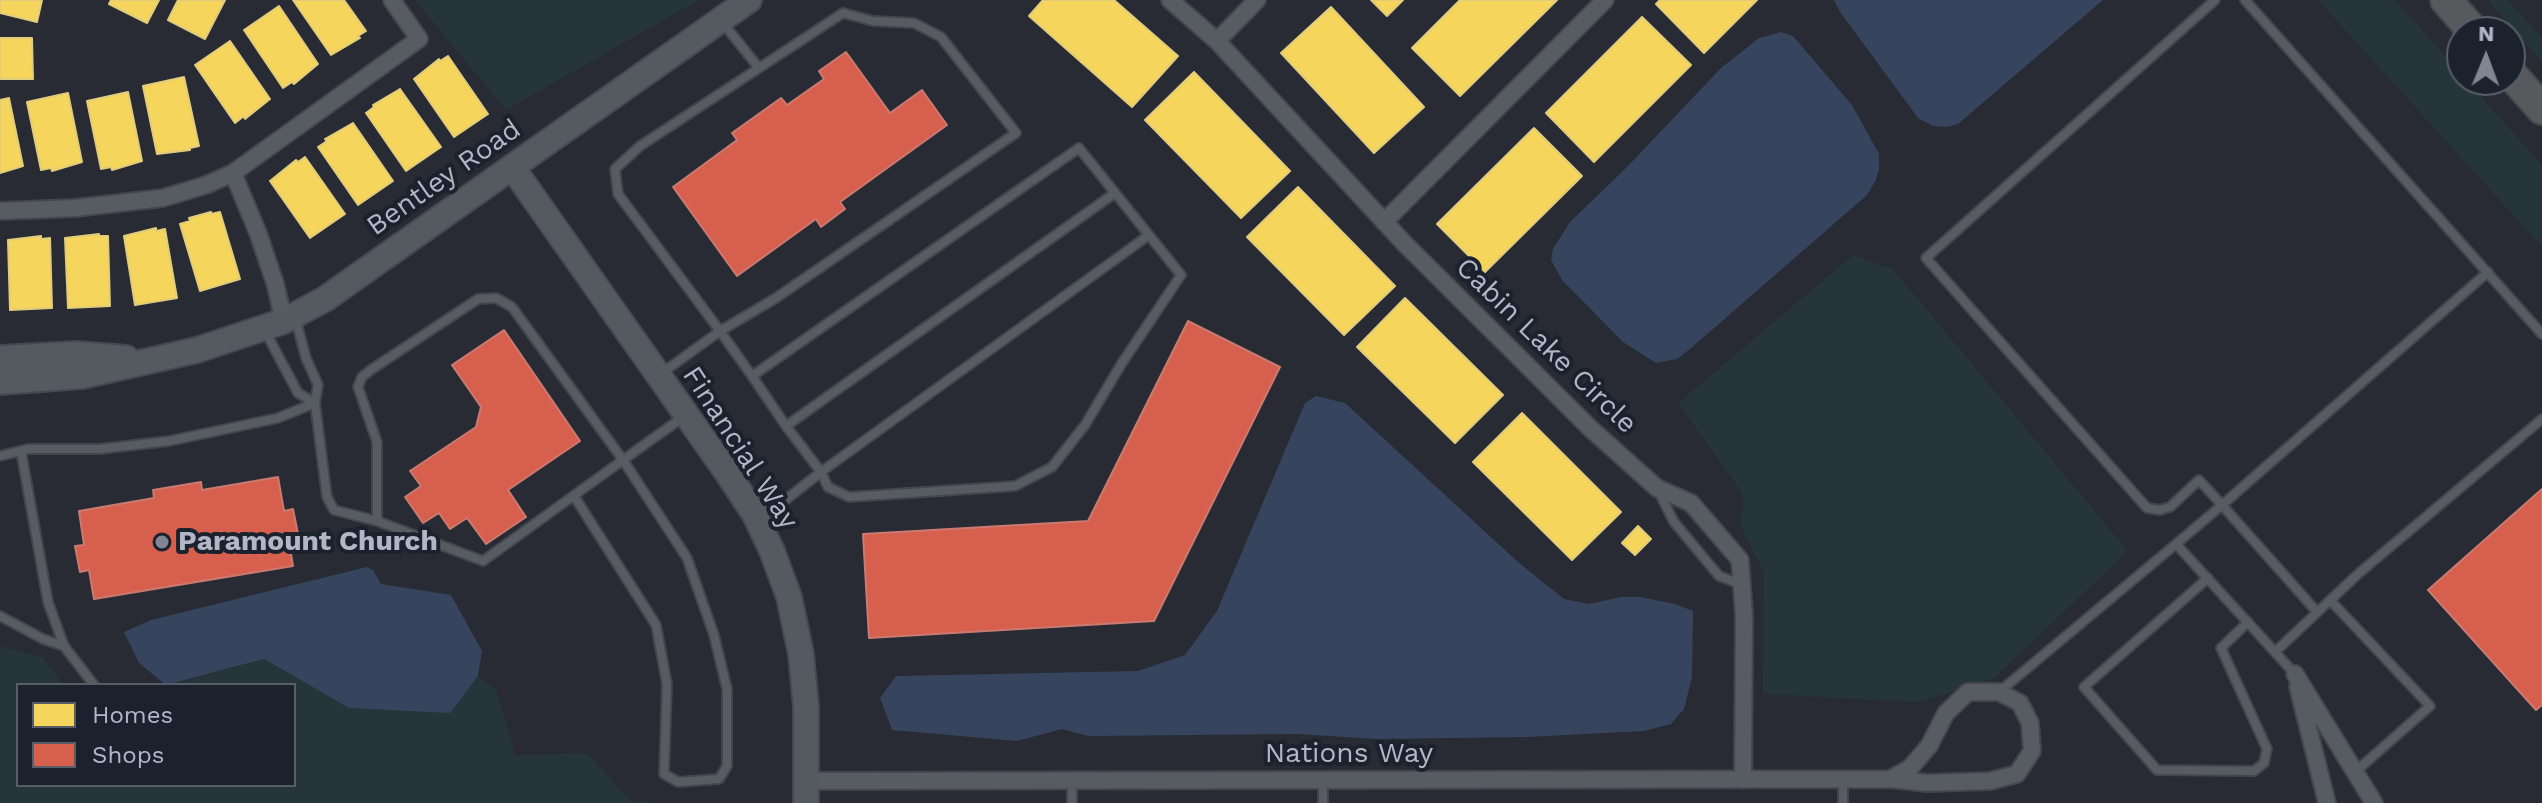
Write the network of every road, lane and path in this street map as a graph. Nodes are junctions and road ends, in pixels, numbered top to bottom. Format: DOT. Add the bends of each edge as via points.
graph roads {
  1 [pos="392,0"];
  2 [pos="749,0"];
  3 [pos="1170,0"];
  4 [pos="1257,0"];
  5 [pos="1605,0"];
  6 [pos="2215,0"];
  7 [pos="2245,0"];
  8 [pos="2446,0"];
  9 [pos="2460,16"];
  10 [pos="721,21"];
  11 [pos="1217,41"];
  12 [pos="759,68"];
  13 [pos="2526,91"];
  14 [pos="2542,109"];
  15 [pos="512,167"];
  16 [pos="233,173"];
  17 [pos="1115,193"];
  18 [pos="0,211"];
  19 [pos="1384,222"];
  20 [pos="1149,235"];
  21 [pos="2488,272"];
  22 [pos="281,322"];
  23 [pos="720,331"];
  24 [pos="2542,334"];
  25 [pos="0,358"];
  26 [pos="153,360"];
  27 [pos="658,376"];
  28 [pos="752,376"];
  29 [pos="0,382"];
  30 [pos="315,403"];
  31 [pos="687,415"];
  32 [pos="2542,419"];
  33 [pos="786,426"];
  34 [pos="21,451"];
  35 [pos="0,456"];
  36 [pos="623,460"];
  37 [pos="821,472"];
  38 [pos="1657,488"];
  39 [pos="574,496"];
  40 [pos="2222,505"];
  41 [pos="755,515"];
  42 [pos="377,521"];
  43 [pos="2176,544"];
  44 [pos="2208,578"];
  45 [pos="1740,584"];
  46 [pos="2330,600"];
  47 [pos="2317,612"];
  48 [pos="0,616"];
  49 [pos="2248,622"];
  50 [pos="64,646"];
  51 [pos="2275,652"];
  52 [pos="2295,674"];
  53 [pos="92,683"];
  54 [pos="1999,692"];
  55 [pos="2355,772"];
  56 [pos="1323,779"];
  57 [pos="1843,779"];
  58 [pos="1891,779"];
  59 [pos="1072,780"];
  60 [pos="1743,780"];
  61 [pos="806,792"];
  62 [pos="1072,803"];
  63 [pos="1323,803"];
  64 [pos="1843,803"];
  65 [pos="2327,803"];
  66 [pos="2374,803"];
  1 -- 16 [label="street" via="419,39"];
  2 -- 10 [label="street, Bentley Road"];
  3 -- 11 [label="street, Cabin Lake Circle"];
  4 -- 11 [label="street"];
  5 -- 19 [label="street"];
  6 -- 40 [label="lane" via="1926,258 2147,508 2170,507 2199,480"];
  7 -- 21 [label="lane"];
  8 -- 9 [label="highway"];
  10 -- 12 [label="lane"];
  10 -- 15 [label="street, Bentley Road"];
  11 -- 19 [label="street, Cabin Lake Circle"];
  12 -- 23 [label="lane" via="640,146 615,169 618,194"];
  12 -- 23 [label="lane" via="843,13 914,23 941,37 1016,133"];
  13 -- 14 [label="highway"];
  15 -- 22 [label="street, Bentley Road" via="325,299"];
  15 -- 27 [label="street, Financial Way"];
  16 -- 18 [label="street" via="163,198"];
  16 -- 22 [label="street" via="275,283"];
  17 -- 20 [label="lane"];
  17 -- 28 [label="lane" via="1079,148"];
  17 -- 33 [label="lane"];
  19 -- 38 [label="street, Cabin Lake Circle"];
  20 -- 37 [label="lane"];
  20 -- 37 [label="lane" via="1181,275 1052,467 1015,486 849,497 828,487"];
  21 -- 24 [label="lane"];
  21 -- 40 [label="lane"];
  22 -- 26 [label="street, Bentley Road"];
  22 -- 30 [label="lane" via="318,385"];
  22 -- 30 [label="lane" via="298,393"];
  23 -- 27 [label="lane"];
  23 -- 28 [label="lane"];
  25 -- 26 [label="street, Bentley Road" via="77,354"];
  26 -- 29 [label="street, Bentley Road" via="82,376"];
  27 -- 31 [label="street, Financial Way"];
  28 -- 33 [label="lane"];
  30 -- 34 [label="lane" via="278,418 169,441"];
  30 -- 42 [label="lane" via="327,497 334,510"];
  31 -- 36 [label="lane"];
  31 -- 41 [label="street, Financial Way"];
  32 -- 46 [label="lane"];
  33 -- 37 [label="lane"];
  34 -- 35 [label="lane"];
  34 -- 50 [label="lane" via="48,602"];
  36 -- 39 [label="lane"];
  36 -- 39 [label="lane" via="687,558 714,635 727,689 727,766 719,779 678,782 664,774 667,684 656,625"];
  36 -- 42 [label="lane" via="512,307 496,298 478,299 362,377 358,387 377,442"];
  37 -- 41 [label="lane" via="784,501"];
  38 -- 45 [label="lane" via="1674,522 1719,576"];
  38 -- 45 [label="street, Cabin Lake Circle" via="1691,503 1730,548 1740,560"];
  39 -- 42 [label="lane" via="483,561"];
  40 -- 43 [label="lane"];
  40 -- 47 [label="lane"];
  41 -- 61 [label="street, Financial Way" via="789,597 801,654"];
  43 -- 44 [label="lane"];
  43 -- 54 [label="lane"];
  44 -- 49 [label="lane"];
  44 -- 49 [label="lane" via="2084,687 2157,770 2254,771 2264,763 2267,749 2221,648"];
  45 -- 60 [label="street, Cabin Lake Circle"];
  46 -- 47 [label="lane"];
  46 -- 55 [label="lane" via="2430,706"];
  47 -- 51 [label="lane"];
  48 -- 50 [label="lane"];
  49 -- 51 [label="lane"];
  50 -- 53 [label="lane"];
  51 -- 52 [label="lane"];
  52 -- 55 [label="street"];
  52 -- 65 [label="street"];
  54 -- 58 [label="street" via="1968,692 1946,713 1910,768"];
  54 -- 58 [label="street, Nations Way" via="2020,703 2030,723 2032,751 2017,774 1990,781"];
  55 -- 66 [label="street"];
  56 -- 59 [label="street, Nations Way"];
  56 -- 60 [label="street, Nations Way"];
  56 -- 63 [label="lane"];
  57 -- 58 [label="street, Nations Way"];
  57 -- 60 [label="street, Nations Way"];
  57 -- 64 [label="lane"];
  59 -- 61 [label="street, Nations Way"];
  59 -- 62 [label="lane"];
}
